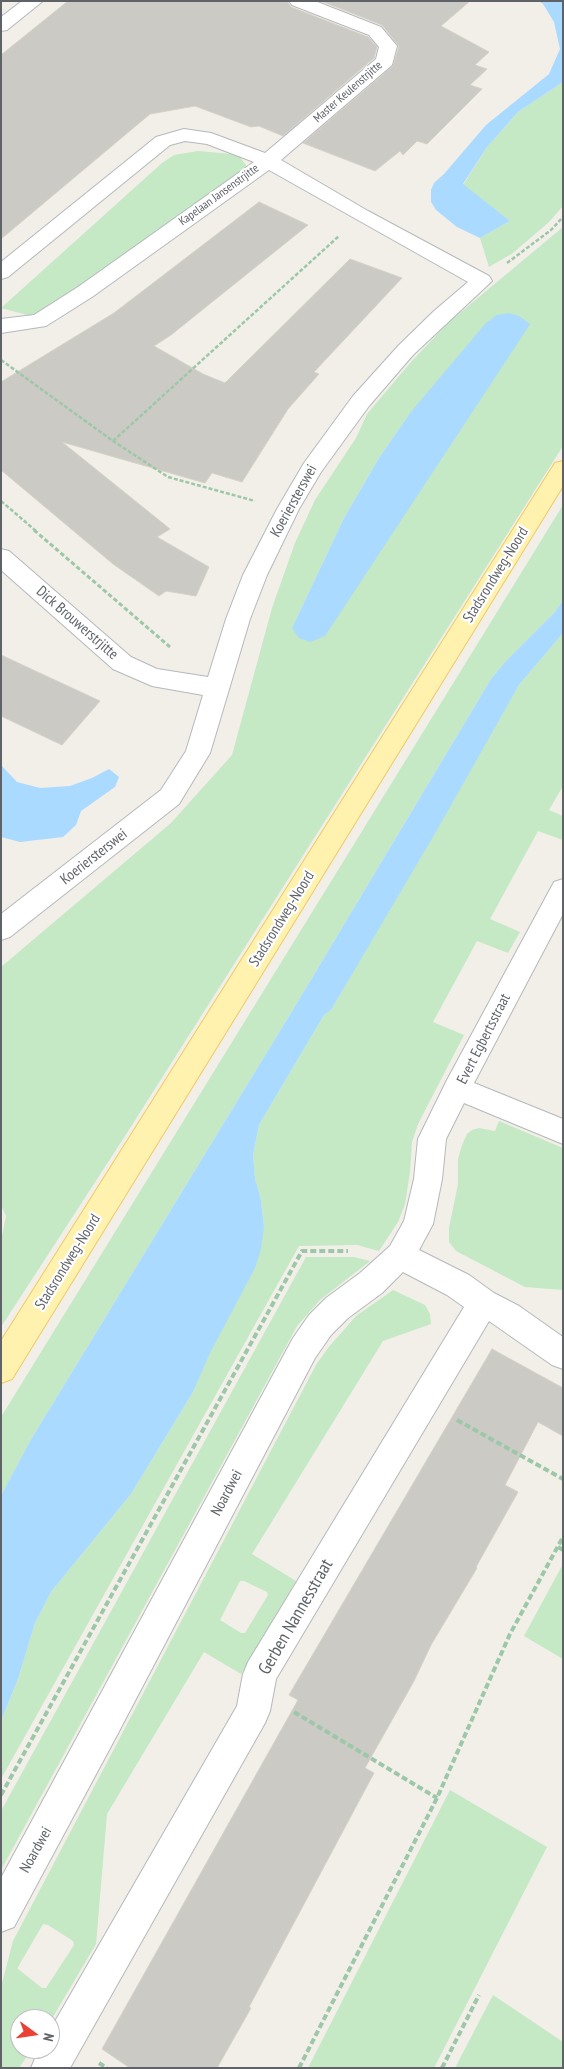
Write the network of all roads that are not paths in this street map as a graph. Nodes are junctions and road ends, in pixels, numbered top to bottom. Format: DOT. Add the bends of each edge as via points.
graph roads {
  1 [pos="34,1"];
  2 [pos="298,1"];
  3 [pos="1,26"];
  4 [pos="268,161"];
  5 [pos="1,273"];
  6 [pos="1,326"];
  7 [pos="563,468"];
  8 [pos="1,557"];
  9 [pos="218,688"];
  10 [pos="563,889"];
  11 [pos="1,929"];
  12 [pos="456,1088"];
  13 [pos="563,1132"];
  14 [pos="396,1259"];
  15 [pos="484,1303"];
  16 [pos="563,1355"];
  17 [pos="1,1369"];
  18 [pos="1,1914"];
  19 [pos="50,2068"];
  1 -- 3 [label="street"];
  2 -- 4 [label="street, Master Keulenstrjitte" via="375,31 388,46 384,61"];
  4 -- 5 [label="street, Kapelaan Jansenstrjitte" via="212,139 184,136 163,141"];
  4 -- 6 [label="street, Kapelaan Jansenstrjitte" via="38,322"];
  4 -- 9 [label="street, Koeriersterswei" via="482,281 406,350 361,401 312,468 255,574"];
  7 -- 17 [label="main road, Stadsrondweg-Noord"];
  8 -- 9 [label="street, Dick Brouwerstrjitte" via="122,663 152,677"];
  9 -- 11 [label="street, Koeriersterswei" via="198,753 170,798"];
  10 -- 12 [label="street, Evert Egbertsstraat"];
  12 -- 13 [label="street, Evert Egbertsstraat"];
  12 -- 14 [label="street, Noardwei" via="432,1139 418,1224"];
  14 -- 15 [label="street" via="458,1286"];
  14 -- 18 [label="street, Noardwei" via="337,1308 304,1348"];
  15 -- 16 [label="street"];
  15 -- 19 [label="street, Gerben Nannesstraat" via="260,1674 253,1711"];
}
